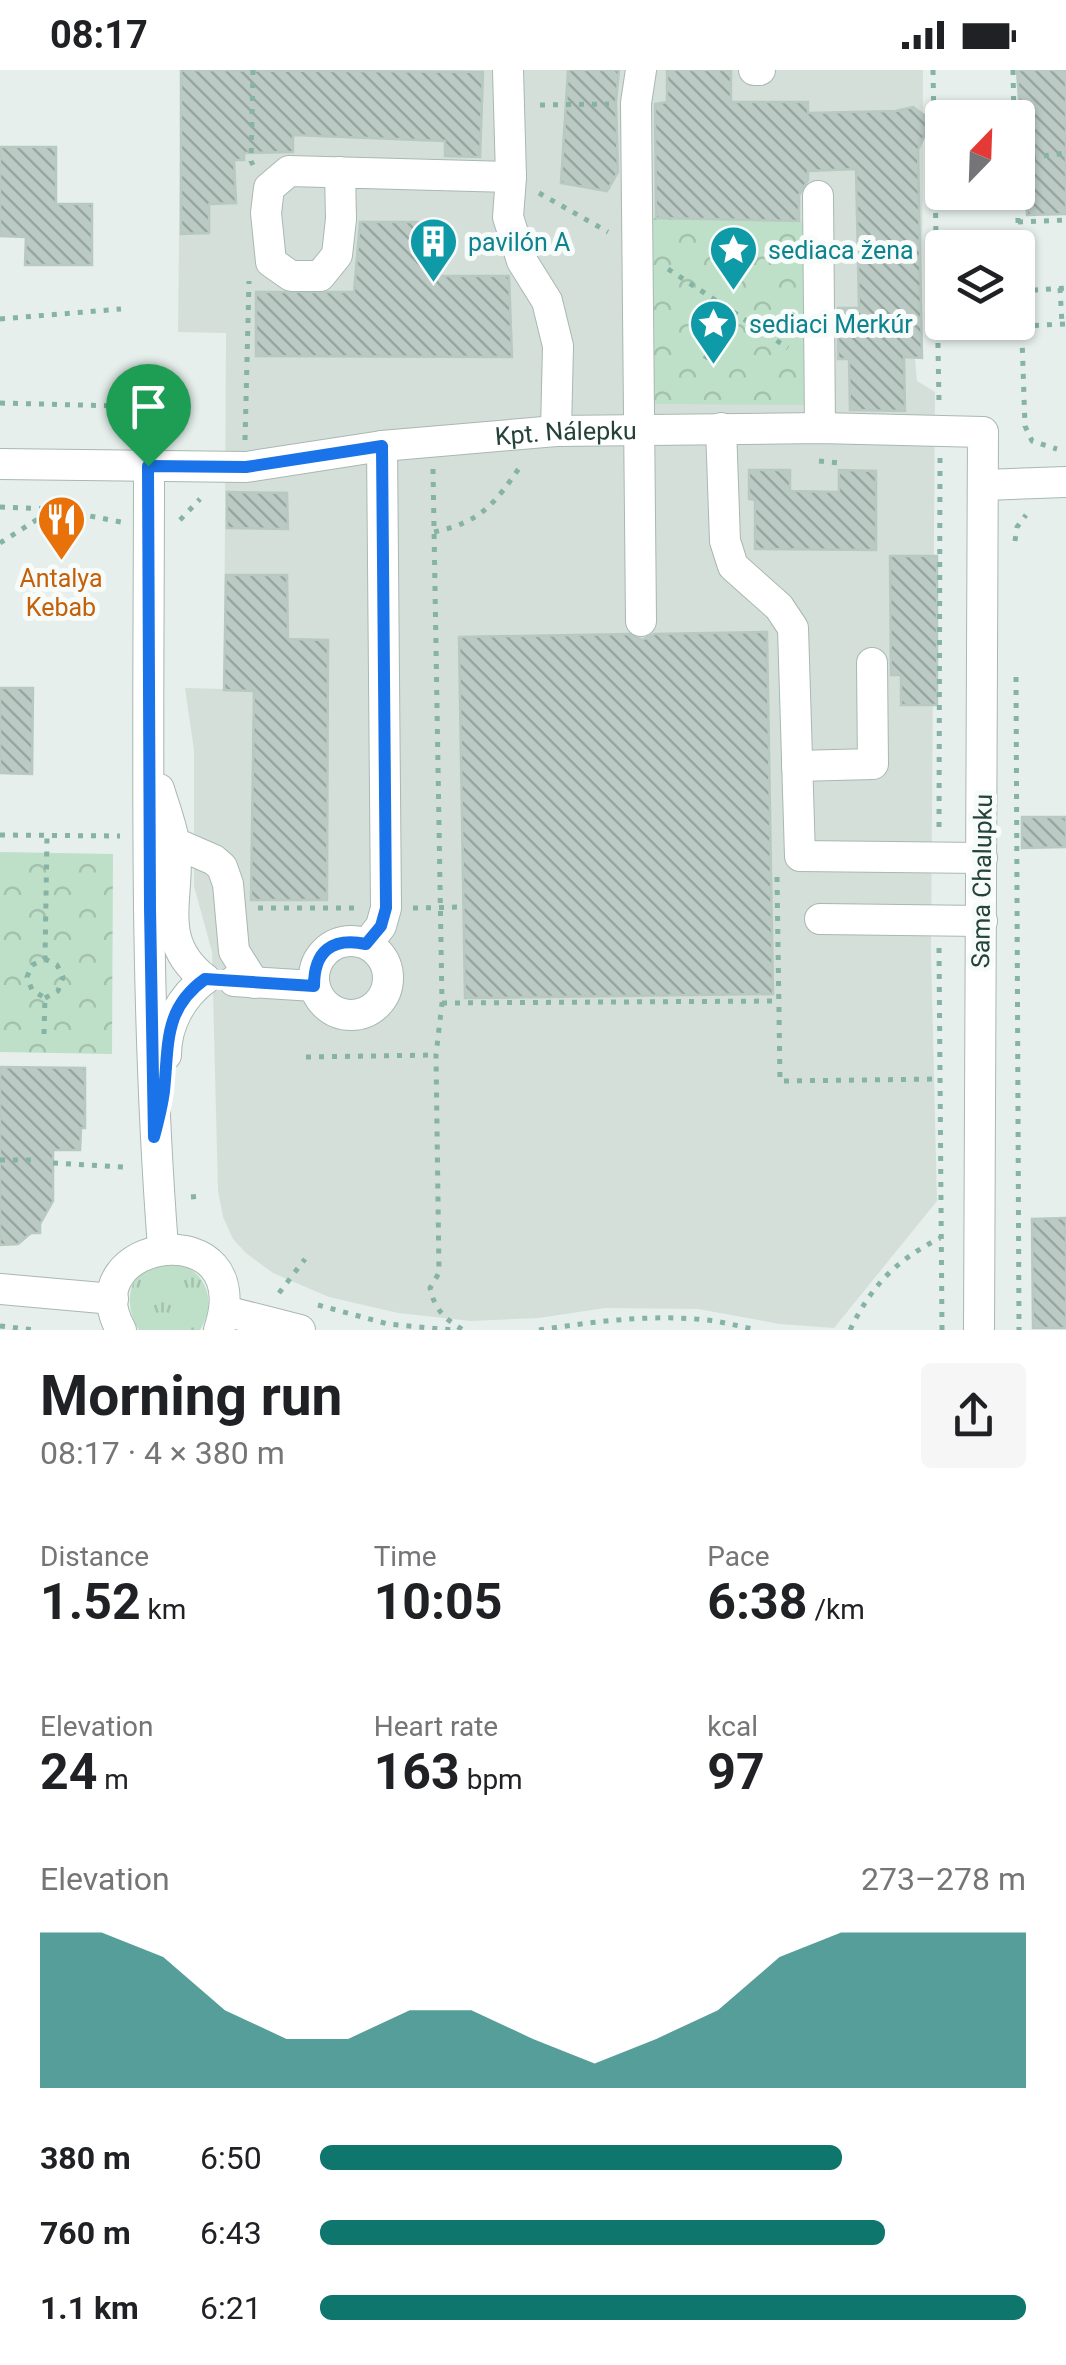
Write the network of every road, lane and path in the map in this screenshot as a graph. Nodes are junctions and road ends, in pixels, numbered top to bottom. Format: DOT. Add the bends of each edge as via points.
graph roads {
  1 [pos="253,70"];
  2 [pos="508,70"];
  3 [pos="641,70"];
  4 [pos="933,70"];
  5 [pos="1013,70"];
  6 [pos="1014,100"];
  7 [pos="636,103"];
  8 [pos="507,106"];
  9 [pos="1066,153"];
  10 [pos="1035,156"];
  11 [pos="340,172"];
  12 [pos="511,178"];
  13 [pos="269,188"];
  14 [pos="818,196"];
  15 [pos="1018,210"];
  16 [pos="1066,220"];
  17 [pos="1018,222"];
  18 [pos="1018,230"];
  19 [pos="638,249"];
  20 [pos="271,262"];
  21 [pos="682,278"];
  22 [pos="1063,288"];
  23 [pos="1035,290"];
  24 [pos="120,310"];
  25 [pos="732,311"];
  26 [pos="0,319"];
  27 [pos="1064,324"];
  28 [pos="1035,325"];
  29 [pos="1021,340"];
  30 [pos="705,358"];
  31 [pos="820,369"];
  32 [pos="0,404"];
  33 [pos="118,406"];
  34 [pos="720,428"];
  35 [pos="820,428"];
  36 [pos="640,430"];
  37 [pos="556,431"];
  38 [pos="940,432"];
  39 [pos="983,432"];
  40 [pos="382,446"];
  41 [pos="245,448"];
  42 [pos="1066,450"];
  43 [pos="524,461"];
  44 [pos="0,464"];
  45 [pos="433,464"];
  46 [pos="148,466"];
  47 [pos="1066,482"];
  48 [pos="984,485"];
  49 [pos="0,507"];
  50 [pos="53,509"];
  51 [pos="1031,509"];
  52 [pos="149,523"];
  53 [pos="434,532"];
  54 [pos="0,544"];
  55 [pos="1015,545"];
  56 [pos="641,622"];
  57 [pos="1016,662"];
  58 [pos="872,663"];
  59 [pos="149,757"];
  60 [pos="797,766"];
  61 [pos="0,836"];
  62 [pos="47,836"];
  63 [pos="120,836"];
  64 [pos="175,843"];
  65 [pos="939,858"];
  66 [pos="982,858"];
  67 [pos="228,908"];
  68 [pos="386,908"];
  69 [pos="440,908"];
  70 [pos="463,908"];
  71 [pos="820,919"];
  72 [pos="939,921"];
  73 [pos="982,921"];
  74 [pos="366,944"];
  75 [pos="45,959"];
  76 [pos="205,979"];
  77 [pos="264,983"];
  78 [pos="152,994"];
  79 [pos="44,998"];
  80 [pos="310,1000"];
  81 [pos="779,1001"];
  82 [pos="442,1004"];
  83 [pos="44,1034"];
  84 [pos="436,1056"];
  85 [pos="306,1057"];
  86 [pos="154,1137"];
  87 [pos="0,1160"];
  88 [pos="36,1160"];
  89 [pos="53,1163"];
  90 [pos="123,1167"];
  91 [pos="940,1238"];
  92 [pos="164,1248"];
  93 [pos="305,1260"];
  94 [pos="0,1289"];
  95 [pos="296,1298"];
  96 [pos="114,1299"];
  97 [pos="307,1317"];
  98 [pos="222,1320"];
  99 [pos="0,1326"];
  100 [pos="35,1330"];
  101 [pos="122,1330"];
  102 [pos="452,1330"];
  103 [pos="463,1330"];
  104 [pos="540,1330"];
  105 [pos="758,1330"];
  106 [pos="850,1330"];
  107 [pos="942,1330"];
  108 [pos="979,1330"];
  109 [pos="1018,1330"];
  1 -- 13 [label="path" via="250,161"];
  2 -- 8 [label="street"];
  3 -- 7 [label="street"];
  4 -- 38 [label="path"];
  5 -- 6 [label="path"];
  7 -- 8 [label="path"];
  7 -- 19 [label="street"];
  8 -- 12 [label="street"];
  9 -- 10 [label="path"];
  11 -- 12 [label="street"];
  11 -- 13 [label="street" via="289,172"];
  11 -- 20 [label="street" via="336,254 320,276 291,276"];
  12 -- 19 [label="path"];
  12 -- 37 [label="street" via="508,217 522,261 548,300 558,346"];
  13 -- 20 [label="street"];
  14 -- 31 [label="street"];
  15 -- 17 [label="path"];
  16 -- 17 [label="path"];
  17 -- 18 [label="path"];
  19 -- 36 [label="street"];
  20 -- 41 [label="path" via="249,275"];
  21 -- 25 [label="path"];
  22 -- 23 [label="path"];
  22 -- 27 [label="path"];
  24 -- 26 [label="path"];
  25 -- 30 [label="path"];
  25 -- 31 [label="path"];
  27 -- 28 [label="path"];
  29 -- 42 [label="path" via="1024,426 1044,448"];
  31 -- 35 [label="street"];
  32 -- 33 [label="path"];
  34 -- 35 [label="street, Kpt. Nálepku"];
  34 -- 36 [label="street, Kpt. Nálepku"];
  34 -- 60 [label="street" via="725,541 733,566 780,607 793,628"];
  35 -- 38 [label="street, Kpt. Nálepku"];
  36 -- 37 [label="street, Kpt. Nálepku"];
  36 -- 56 [label="street"];
  37 -- 40 [label="street, Kpt. Nálepku"];
  38 -- 39 [label="street, Kpt. Nálepku"];
  38 -- 65 [label="path"];
  39 -- 48 [label="street, Sama Chalupku"];
  40 -- 46 [label="street, Kpt. Nálepku" via="246,467"];
  40 -- 68 [label="street"];
  43 -- 53 [label="path" via="476,517"];
  44 -- 46 [label="street, Kpt. Nálepku"];
  45 -- 53 [label="path"];
  46 -- 52 [label="street"];
  47 -- 48 [label="street"];
  48 -- 66 [label="street, Sama Chalupku"];
  49 -- 50 [label="path"];
  50 -- 52 [label="path"];
  50 -- 54 [label="path"];
  51 -- 55 [label="path"];
  52 -- 59 [label="street"];
  53 -- 69 [label="path"];
  57 -- 109 [label="path"];
  58 -- 60 [label="street" via="873,764"];
  59 -- 64 [label="street"];
  59 -- 78 [label="street"];
  60 -- 65 [label="street" via="800,856"];
  61 -- 62 [label="path"];
  62 -- 63 [label="path"];
  62 -- 75 [label="path"];
  64 -- 67 [label="street" via="222,867"];
  64 -- 76 [label="street" via="174,938 190,968"];
  65 -- 66 [label="street"];
  66 -- 73 [label="street, Sama Chalupku"];
  67 -- 68 [label="path"];
  67 -- 77 [label="street" via="234,952"];
  68 -- 69 [label="path"];
  68 -- 74 [label="street"];
  69 -- 70 [label="path"];
  69 -- 82 [label="path"];
  71 -- 72 [label="street"];
  72 -- 73 [label="street"];
  72 -- 91 [label="path"];
  73 -- 108 [label="street, Sama Chalupku"];
  74 -- 80 [label="street" via="350,941 321,955"];
  74 -- 80 [label="street" via="386,964 386,991 376,1007 358,1016 338,1014"];
  75 -- 79 [label="path" via="27,977"];
  75 -- 79 [label="path" via="63,977 58,991"];
  76 -- 77 [label="street"];
  76 -- 78 [label="street" via="168,980"];
  76 -- 86 [label="street" via="172,1021"];
  77 -- 80 [label="street"];
  78 -- 86 [label="street"];
  79 -- 83 [label="path"];
  81 -- 82 [label="path"];
  82 -- 84 [label="path"];
  84 -- 85 [label="path"];
  84 -- 103 [label="path" via="439,1273 430,1288 444,1318"];
  86 -- 92 [label="street"];
  87 -- 88 [label="path"];
  89 -- 90 [label="path"];
  91 -- 106 [label="path" via="892,1267"];
  91 -- 107 [label="path"];
  92 -- 96 [label="street" via="129,1264"];
  92 -- 98 [label="street" via="184,1249 216,1272 224,1291"];
  93 -- 95 [label="path" via="277,1292"];
  94 -- 96 [label="street"];
  96 -- 101 [label="street"];
  97 -- 98 [label="street"];
  97 -- 102 [label="path"];
  99 -- 100 [label="path"];
  104 -- 105 [label="path" via="648,1317"];
}
